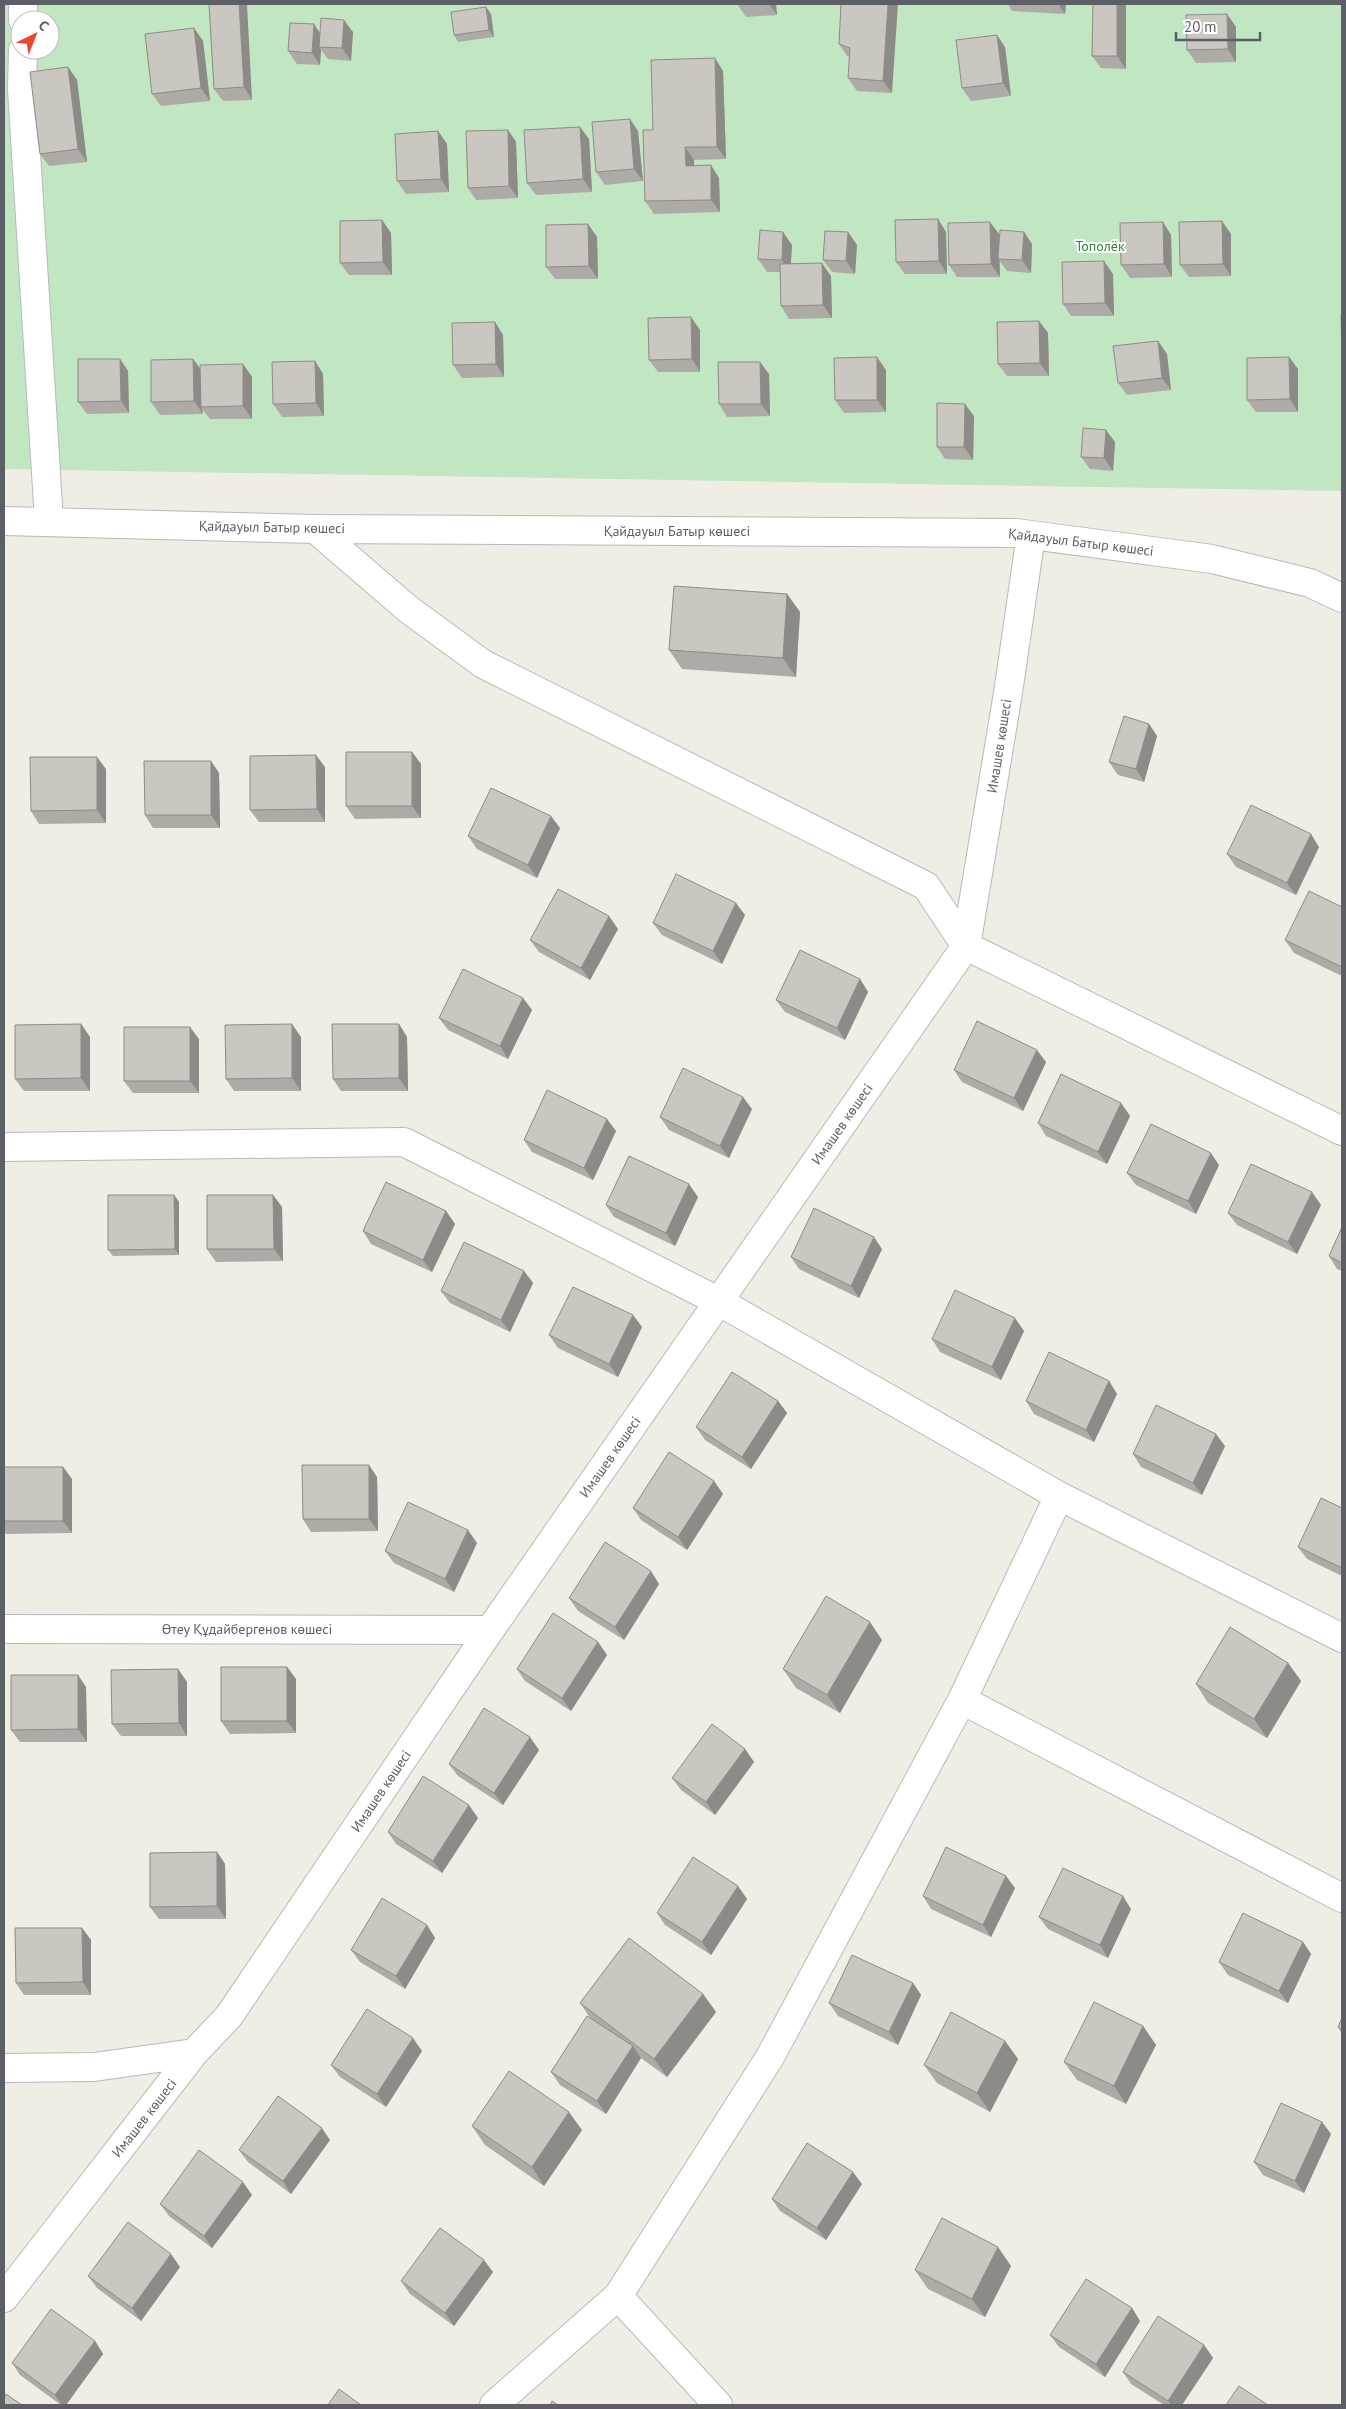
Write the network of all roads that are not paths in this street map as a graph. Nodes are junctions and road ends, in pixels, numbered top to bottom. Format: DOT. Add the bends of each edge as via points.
graph roads {
  1 [pos="23,60"];
  2 [pos="4,521"];
  3 [pos="49,521"];
  4 [pos="315,529"];
  5 [pos="1031,535"];
  6 [pos="1342,598"];
  7 [pos="966,946"];
  8 [pos="1342,1131"];
  9 [pos="4,1147"];
  10 [pos="718,1301"];
  11 [pos="1059,1496"];
  12 [pos="4,1629"];
  13 [pos="490,1630"];
  14 [pos="1342,1638"];
  15 [pos="962,1700"];
  16 [pos="1342,1898"];
  17 [pos="194,2053"];
  18 [pos="4,2068"];
  19 [pos="618,2296"];
  20 [pos="4,2298"];
  21 [pos="494,2405"];
  22 [pos="718,2405"];
  1 -- 3 [label="street"];
  2 -- 3 [label="street, Қайдауыл Батыр көшесі"];
  3 -- 4 [label="street, Қайдауыл Батыр көшесі"];
  4 -- 5 [label="street, Қайдауыл Батыр көшесі"];
  4 -- 7 [label="street" via="408,609 483,664 926,886"];
  5 -- 6 [label="street, Қайдауыл Батыр көшесі" via="1212,559 1310,583"];
  5 -- 7 [label="street, Имашев көшесі"];
  7 -- 8 [label="street"];
  7 -- 10 [label="street, Имашев көшесі"];
  9 -- 10 [label="street" via="404,1142"];
  10 -- 11 [label="street"];
  10 -- 13 [label="street, Имашев көшесі"];
  11 -- 14 [label="street"];
  11 -- 15 [label="street"];
  12 -- 13 [label="street, Өтеу Құдайбергенов көшесі"];
  13 -- 17 [label="street, Имашев көшесі" via="229,2016"];
  15 -- 16 [label="street"];
  15 -- 19 [label="street" via="770,2057"];
  17 -- 18 [label="street" via="94,2066"];
  17 -- 20 [label="street, Имашев көшесі"];
  19 -- 21 [label="street"];
  19 -- 22 [label="street"];
}
